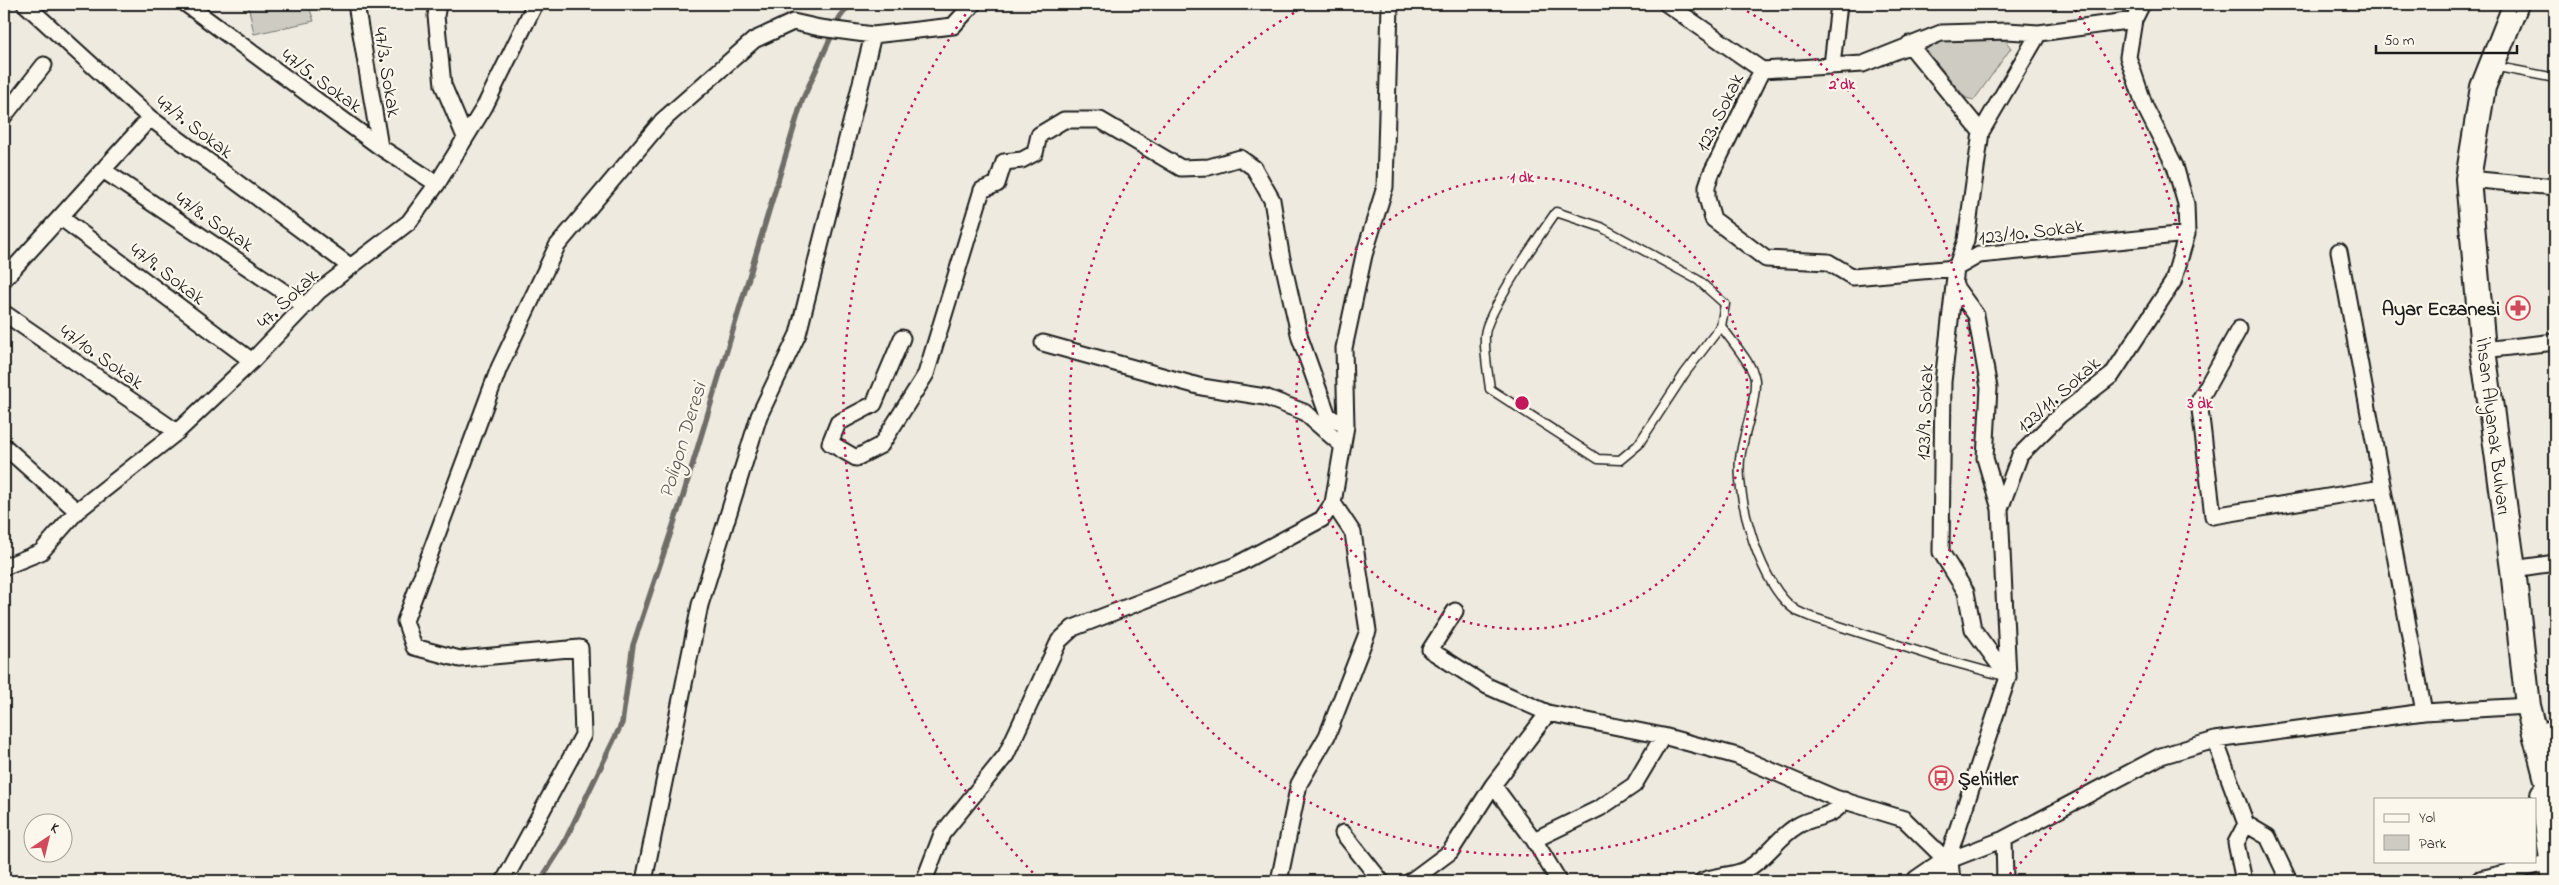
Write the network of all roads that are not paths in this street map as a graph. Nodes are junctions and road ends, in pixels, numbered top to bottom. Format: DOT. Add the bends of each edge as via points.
graph roads {
  1 [pos="25,4"];
  2 [pos="186,4"];
  3 [pos="356,4"];
  4 [pos="438,4"];
  5 [pos="535,4"];
  6 [pos="973,4"];
  7 [pos="1390,4"];
  8 [pos="1667,4"];
  9 [pos="1839,4"];
  10 [pos="2142,4"];
  11 [pos="2516,4"];
  12 [pos="2134,20"];
  13 [pos="2039,33"];
  14 [pos="873,35"];
  15 [pos="1910,44"];
  16 [pos="44,64"];
  17 [pos="1832,65"];
  18 [pos="2491,66"];
  19 [pos="1762,70"];
  20 [pos="2555,78"];
  21 [pos="4,116"];
  22 [pos="150,118"];
  23 [pos="1981,132"];
  24 [pos="466,137"];
  25 [pos="380,147"];
  26 [pos="103,170"];
  27 [pos="2468,179"];
  28 [pos="437,184"];
  29 [pos="2555,187"];
  30 [pos="60,217"];
  31 [pos="2187,234"];
  32 [pos="2339,251"];
  33 [pos="1766,259"];
  34 [pos="351,267"];
  35 [pos="1956,268"];
  36 [pos="4,280"];
  37 [pos="1954,286"];
  38 [pos="305,306"];
  39 [pos="4,313"];
  40 [pos="1721,326"];
  41 [pos="2239,329"];
  42 [pos="902,338"];
  43 [pos="2555,342"];
  44 [pos="1043,343"];
  45 [pos="2483,350"];
  46 [pos="252,360"];
  47 [pos="1346,426"];
  48 [pos="177,432"];
  49 [pos="4,446"];
  50 [pos="1343,446"];
  51 [pos="2382,488"];
  52 [pos="1333,503"];
  53 [pos="2000,509"];
  54 [pos="77,511"];
  55 [pos="2555,563"];
  56 [pos="4,568"];
  57 [pos="2514,569"];
  58 [pos="1455,611"];
  59 [pos="2008,677"];
  60 [pos="2528,706"];
  61 [pos="2424,712"];
  62 [pos="1548,713"];
  63 [pos="2545,731"];
  64 [pos="1663,736"];
  65 [pos="2215,740"];
  66 [pos="1493,785"];
  67 [pos="1844,800"];
  68 [pos="2555,811"];
  69 [pos="2246,824"];
  70 [pos="1343,832"];
  71 [pos="1534,840"];
  72 [pos="2004,840"];
  73 [pos="1948,871"];
  74 [pos="2553,872"];
  75 [pos="504,881"];
  76 [pos="644,881"];
  77 [pos="924,881"];
  78 [pos="1279,881"];
  79 [pos="1381,881"];
  80 [pos="1411,881"];
  81 [pos="1558,881"];
  82 [pos="1702,881"];
  83 [pos="1918,881"];
  84 [pos="2005,881"];
  85 [pos="2244,881"];
  86 [pos="2289,881"];
  87 [pos="2478,881"];
  1 -- 22 [label="street, 47/7. Sokak"];
  2 -- 25 [label="street, 47/5. Sokak"];
  3 -- 25 [label="street, 47/3. Sokak"];
  4 -- 24 [label="street" via="436,16 443,85"];
  5 -- 24 [label="street, 47. Sokak" via="485,106"];
  6 -- 14 [label="street" via="953,26"];
  7 -- 47 [label="street" via="1385,187 1364,255 1344,348"];
  8 -- 19 [label="street, 123. Sokak"];
  9 -- 17 [label="street"];
  10 -- 12 [label="street, 123/11. Sokak"];
  11 -- 18 [label="main road, İhsan Alyanak Bulvarı"];
  12 -- 13 [label="street"];
  12 -- 31 [label="street, 123/11. Sokak" via="2128,57 2146,107 2175,166 2186,204"];
  13 -- 15 [label="street" via="1941,33"];
  13 -- 23 [label="street, 123/9. Sokak"];
  14 -- 75 [label="street" via="793,22 754,40 662,121 557,246 499,368 405,621 414,647 460,659 580,648 582,735"];
  14 -- 76 [label="street" via="798,334 759,416 700,605"];
  15 -- 17 [label="street" via="1863,64"];
  15 -- 23 [label="street"];
  16 -- 21 [label="street"];
  17 -- 19 [label="street"];
  18 -- 20 [label="lane"];
  18 -- 27 [label="main road, İhsan Alyanak Bulvarı" via="2483,87"];
  19 -- 33 [label="street, 123. Sokak" via="1711,174 1707,198 1713,219"];
  22 -- 26 [label="street"];
  22 -- 34 [label="street, 47/7. Sokak"];
  23 -- 35 [label="street, 123/9. Sokak" via="1966,240"];
  24 -- 28 [label="street, 47. Sokak"];
  25 -- 28 [label="street, 47/5. Sokak"];
  26 -- 30 [label="street"];
  26 -- 38 [label="street, 47/8. Sokak"];
  27 -- 29 [label="street"];
  27 -- 45 [label="main road, İhsan Alyanak Bulvarı"];
  28 -- 34 [label="street, 47. Sokak" via="409,222"];
  30 -- 36 [label="street"];
  30 -- 46 [label="street, 47/9. Sokak"];
  31 -- 35 [label="street, 123/10. Sokak" via="1979,255"];
  31 -- 53 [label="street, 123/11. Sokak" via="2173,282 2134,345 2112,375 2060,415 2020,455"];
  32 -- 51 [label="street"];
  33 -- 35 [label="street, 123/10. Sokak" via="1828,262 1853,278"];
  34 -- 38 [label="street, 47. Sokak"];
  35 -- 37 [label="street, 123/9. Sokak"];
  37 -- 53 [label="street" via="1976,314 1989,388 1985,458"];
  37 -- 59 [label="street, 123/9. Sokak" via="1943,382 1941,552 1966,592 1973,629"];
  38 -- 46 [label="street, 47. Sokak"];
  39 -- 48 [label="street, 47/10. Sokak"];
  40 -- 40 [label="lane" via="1684,373 1638,445 1620,460 1598,459 1490,389 1485,334 1493,313 1556,212 1601,227 1698,280 1725,304"];
  40 -- 59 [label="lane" via="1746,359 1755,379 1740,460 1742,500 1763,566 1780,594 1796,610 1811,617"];
  41 -- 51 [label="street" via="2199,401 2212,516"];
  42 -- 47 [label="street" via="874,404 838,423 830,443 856,458 881,445 926,374 982,190 997,184 1004,162 1022,160 1035,153 1039,135 1064,120 1100,120 1181,168 1208,167 1240,158 1254,168 1272,200 1280,254 1306,355 1328,416"];
  43 -- 45 [label="street"];
  44 -- 50 [label="street" via="1202,387 1265,397 1304,412"];
  45 -- 57 [label="main road, İhsan Alyanak Bulvarı"];
  46 -- 48 [label="street, 47. Sokak"];
  47 -- 50 [label="street"];
  48 -- 54 [label="street, 47. Sokak"];
  49 -- 54 [label="street"];
  50 -- 52 [label="street"];
  51 -- 61 [label="street"];
  52 -- 77 [label="street" via="1322,519 1236,565 1073,628 1059,641 1006,755 942,834"];
  52 -- 78 [label="street" via="1353,533 1368,631 1327,736 1299,784"];
  53 -- 59 [label="street, 123/11. Sokak"];
  54 -- 56 [label="street, 47. Sokak" via="42,552"];
  55 -- 57 [label="street"];
  57 -- 60 [label="main road, İhsan Alyanak Bulvarı"];
  58 -- 62 [label="street" via="1430,650 1487,686"];
  59 -- 73 [label="street, 123/11. Sokak"];
  60 -- 61 [label="street"];
  60 -- 63 [label="main road, İhsan Alyanak Bulvarı"];
  61 -- 65 [label="street"];
  62 -- 64 [label="street"];
  62 -- 66 [label="street"];
  63 -- 68 [label="main road"];
  63 -- 74 [label="main road"];
  64 -- 67 [label="street" via="1737,756"];
  64 -- 71 [label="street" via="1634,785 1600,808"];
  65 -- 69 [label="street"];
  65 -- 72 [label="street" via="2161,756"];
  66 -- 71 [label="street"];
  66 -- 80 [label="street" via="1450,852"];
  67 -- 73 [label="street" via="1904,819"];
  67 -- 82 [label="street" via="1835,812 1812,819 1787,833 1763,858 1748,868"];
  69 -- 85 [label="street" via="2236,843"];
  69 -- 86 [label="street" via="2268,837"];
  70 -- 79 [label="street"];
  71 -- 81 [label="street"];
  72 -- 73 [label="street"];
  72 -- 84 [label="street"];
  73 -- 83 [label="street"];
  74 -- 87 [label="street"];
}
